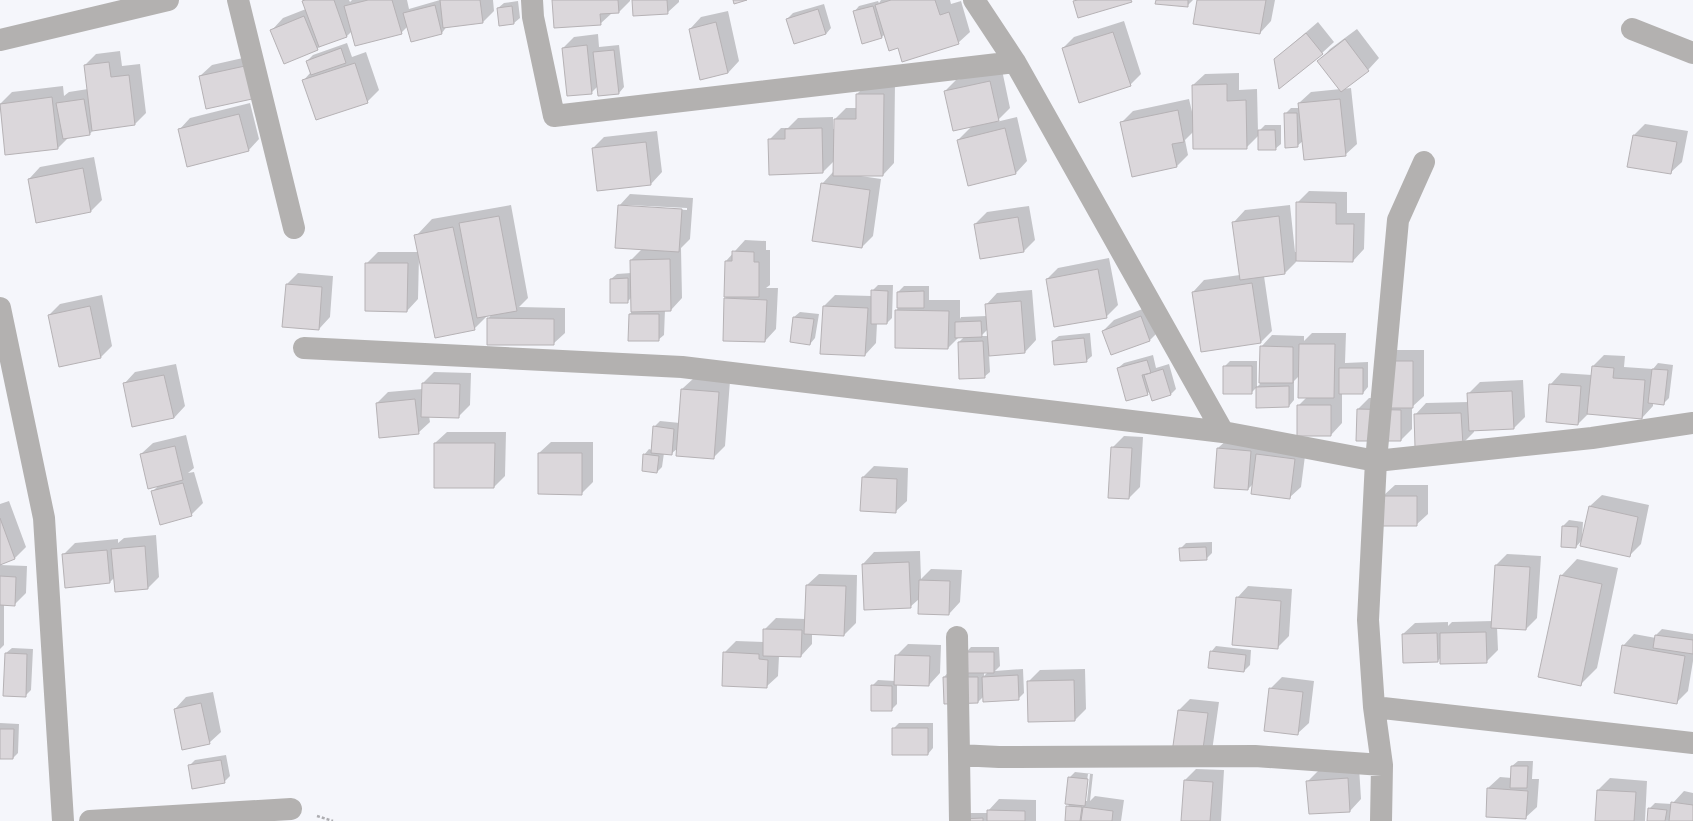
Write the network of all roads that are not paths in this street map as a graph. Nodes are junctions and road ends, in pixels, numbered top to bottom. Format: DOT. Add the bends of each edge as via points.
graph roads {
  1 [pos="168,0"];
  2 [pos="238,0"];
  3 [pos="532,0"];
  4 [pos="974,0"];
  5 [pos="1632,29"];
  6 [pos="0,40"];
  7 [pos="1693,53"];
  8 [pos="1015,62"];
  9 [pos="1424,162"];
  10 [pos="294,228"];
  11 [pos="0,308"];
  12 [pos="304,348"];
  13 [pos="1693,423"];
  14 [pos="1223,432"];
  15 [pos="1376,461"];
  16 [pos="957,637"];
  17 [pos="1374,707"];
  18 [pos="1693,743"];
  19 [pos="959,754"];
  20 [pos="1382,765"];
  21 [pos="292,809"];
  22 [pos="63,821"];
  23 [pos="90,821"];
  24 [pos="960,821"];
  25 [pos="1381,821"];
  1 -- 6 [label="street"];
  2 -- 10 [label="street"];
  3 -- 8 [label="street" via="533,17 554,116"];
  4 -- 8 [label="street"];
  5 -- 7 [label="street"];
  8 -- 14 [label="street"];
  9 -- 15 [label="street" via="1398,220"];
  11 -- 22 [label="street" via="44,518"];
  12 -- 14 [label="street" via="682,367"];
  13 -- 15 [label="street" via="1592,438"];
  14 -- 15 [label="street"];
  15 -- 17 [label="street" via="1368,620"];
  16 -- 19 [label="street"];
  17 -- 18 [label="street"];
  17 -- 20 [label="street"];
  19 -- 20 [label="street" via="999,757 1255,756"];
  19 -- 24 [label="street"];
  20 -- 25 [label="street"];
  21 -- 23 [label="street"];
}
